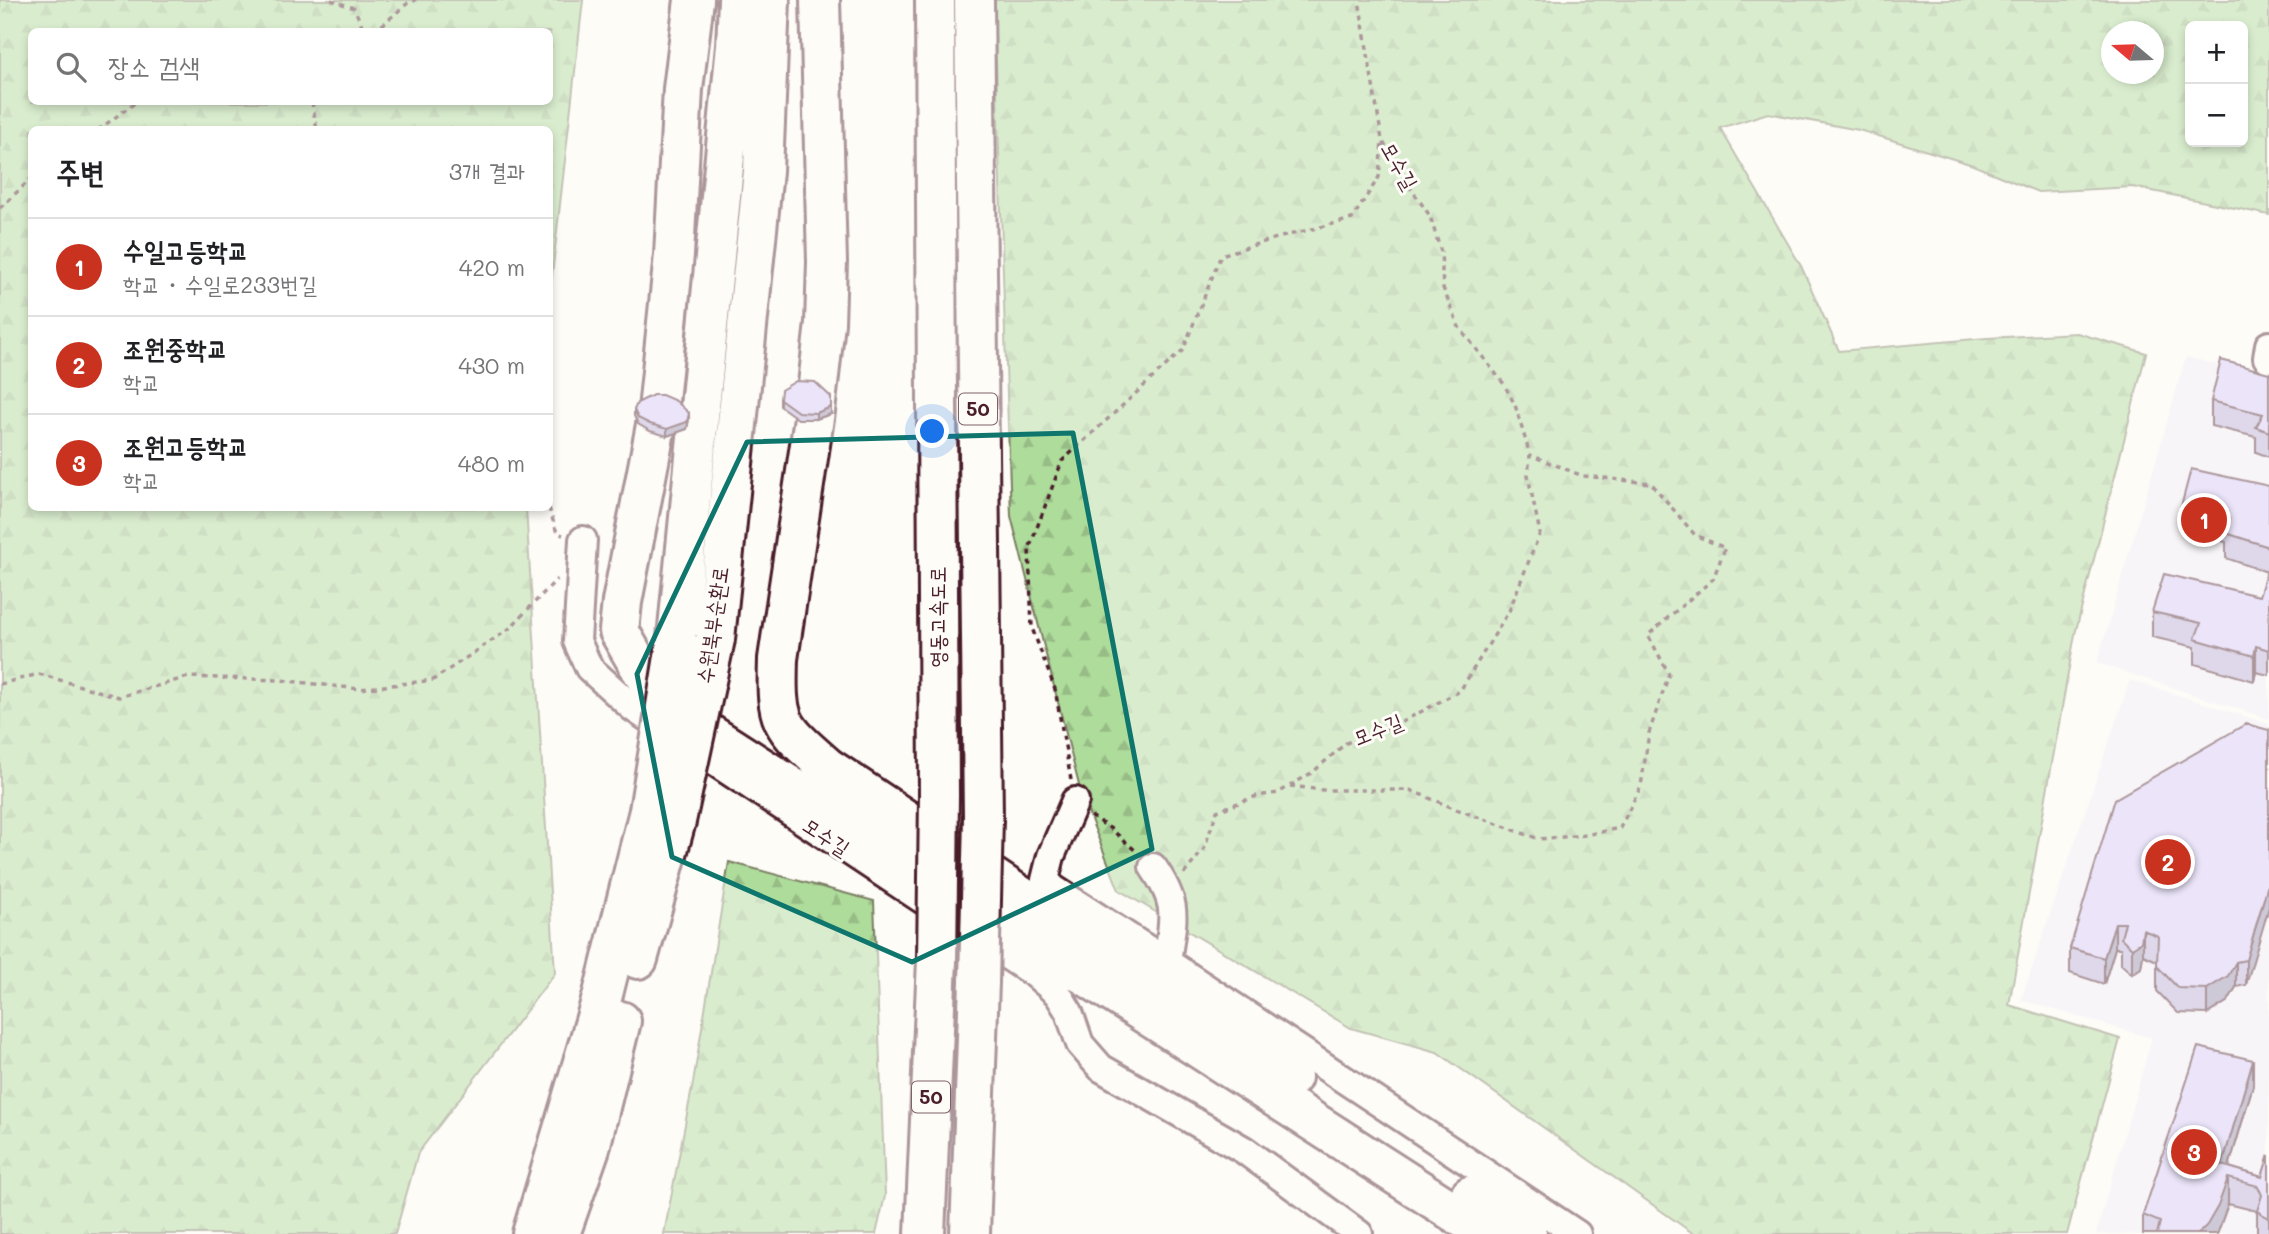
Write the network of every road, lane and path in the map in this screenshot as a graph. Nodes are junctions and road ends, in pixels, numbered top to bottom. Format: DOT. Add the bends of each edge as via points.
graph roads {
  1 [pos="331,0"];
  2 [pos="416,0"];
  3 [pos="694,0"];
  4 [pos="738,0"];
  5 [pos="770,0"];
  6 [pos="820,0"];
  7 [pos="935,0"];
  8 [pos="974,0"];
  9 [pos="1359,0"];
  10 [pos="363,28"];
  11 [pos="379,28"];
  12 [pos="132,105"];
  13 [pos="313,105"];
  14 [pos="103,126"];
  15 [pos="316,126"];
  16 [pos="1382,140"];
  17 [pos="28,182"];
  18 [pos="0,208"];
  19 [pos="2269,345"];
  20 [pos="2269,359"];
  21 [pos="1530,455"];
  22 [pos="583,540"];
  23 [pos="0,684"];
  24 [pos="1290,786"];
  25 [pos="1075,801"];
  26 [pos="663,816"];
  27 [pos="1161,877"];
  28 [pos="1167,962"];
  29 [pos="532,1234"];
  30 [pos="560,1234"];
  31 [pos="925,1234"];
  32 [pos="970,1234"];
  33 [pos="1359,1234"];
  34 [pos="1488,1234"];
  35 [pos="1527,1234"];
  36 [pos="1577,1234"];
  1 -- 10 [label="path" via="354,8"];
  2 -- 11 [label="path"];
  3 -- 34 [label="highway" via="657,420 619,631 657,697"];
  4 -- 26 [label="highway, 수원북부순환로, bridge"];
  5 -- 26 [label="highway, 수원북부순환로, bridge" via="763,171 715,639"];
  6 -- 35 [label="highway" via="825,323 778,659 780,718 794,738 827,767"];
  7 -- 31 [label="highway, 영동고속도로 / 50, bridge" via="939,796"];
  8 -- 32 [label="highway, 영동고속도로 / 50, bridge" via="983,818"];
  9 -- 16 [label="path, 모수길"];
  12 -- 14 [label="path"];
  13 -- 15 [label="path"];
  16 -- 21 [label="path, 모수길" via="1430,216 1441,252 1443,288 1459,327 1504,384"];
  16 -- 25 [label="path" via="1380,177 1352,219 1221,255 1183,350 1062,461 1029,549 1032,628 1055,689"];
  17 -- 18 [label="path"];
  19 -- 20 [label="street"];
  21 -- 24 [label="path, 모수길" via="1528,477 1540,533 1510,611 1460,691 1396,725 1346,743"];
  21 -- 24 [label="path" via="1583,476 1651,482 1695,535 1726,548 1713,579 1648,635 1669,674 1649,733 1641,786 1620,828 1539,839 1410,790"];
  22 -- 23 [label="path" via="557,580 509,629 433,680 360,689 188,677 119,697 39,674"];
  22 -- 33 [label="street, 모수길" via="577,641 589,668 633,708 1036,975 1058,994 1080,1044 1101,1068 1244,1150"];
  24 -- 27 [label="path, 모수길" via="1217,811 1204,849 1182,876"];
  25 -- 27 [label="path"];
  25 -- 28 [label="street" via="1045,880"];
  26 -- 29 [label="highway, 수원북부순환로" via="598,1011"];
  26 -- 30 [label="highway, 수원북부순환로" via="590,1148"];
  27 -- 28 [label="street" via="1174,909"];
  28 -- 36 [label="street"];
}
